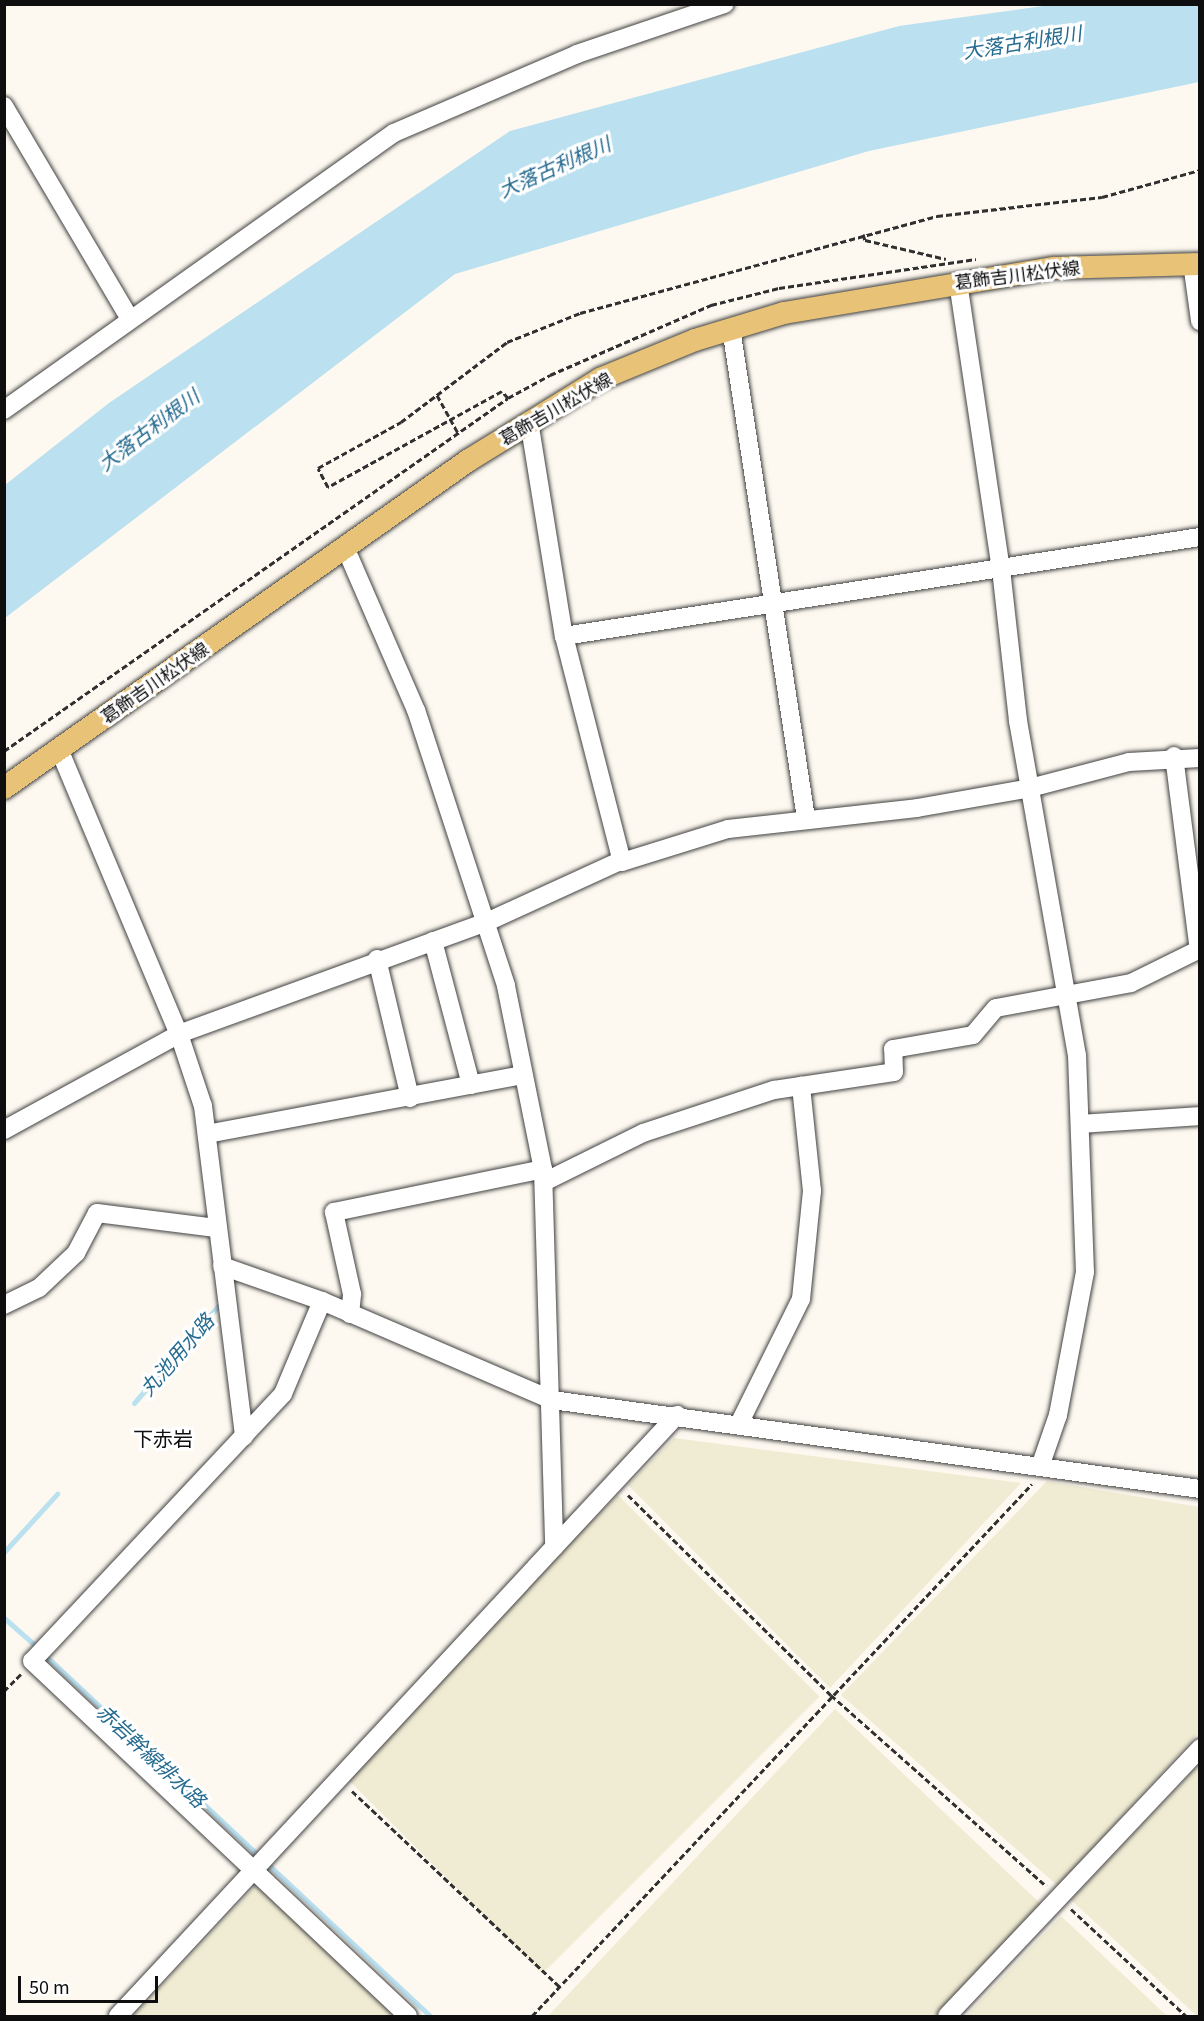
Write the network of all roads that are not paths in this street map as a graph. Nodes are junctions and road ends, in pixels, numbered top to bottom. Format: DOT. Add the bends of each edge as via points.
graph roads {
  1 [pos="725,4"];
  2 [pos="4,106"];
  3 [pos="1196,264"];
  4 [pos="957,282"];
  5 [pos="130,319"];
  6 [pos="1200,321"];
  7 [pos="731,328"];
  8 [pos="4,410"];
  9 [pos="529,421"];
  10 [pos="1200,537"];
  11 [pos="345,547"];
  12 [pos="1001,569"];
  13 [pos="775,604"];
  14 [pos="564,636"];
  15 [pos="59,749"];
  16 [pos="1174,756"];
  17 [pos="1200,758"];
  18 [pos="4,788"];
  19 [pos="1030,788"];
  20 [pos="806,820"];
  21 [pos="622,860"];
  22 [pos="489,921"];
  23 [pos="433,941"];
  24 [pos="1199,949"];
  25 [pos="377,959"];
  26 [pos="1066,998"];
  27 [pos="179,1034"];
  28 [pos="523,1075"];
  29 [pos="471,1085"];
  30 [pos="801,1086"];
  31 [pos="410,1098"];
  32 [pos="1200,1116"];
  33 [pos="1081,1124"];
  34 [pos="4,1130"];
  35 [pos="207,1134"];
  36 [pos="544,1176"];
  37 [pos="216,1228"];
  38 [pos="222,1266"];
  39 [pos="322,1301"];
  40 [pos="4,1305"];
  41 [pos="350,1314"];
  42 [pos="552,1400"];
  43 [pos="677,1415"];
  44 [pos="739,1424"];
  45 [pos="244,1436"];
  46 [pos="1045,1465"];
  47 [pos="1200,1489"];
  48 [pos="554,1547"];
  49 [pos="1200,1749"];
  50 [pos="255,1871"];
  51 [pos="117,2016"];
  52 [pos="408,2016"];
  53 [pos="947,2016"];
  1 -- 5 [label="street" via="577,54 394,133"];
  2 -- 5 [label="street"];
  3 -- 4 [label="main road, 葛飾吉川松伏線" via="1096,264"];
  3 -- 6 [label="street"];
  4 -- 7 [label="main road, 葛飾吉川松伏線"];
  4 -- 12 [label="street"];
  5 -- 8 [label="street"];
  7 -- 9 [label="main road, 葛飾吉川松伏線" via="600,379"];
  7 -- 13 [label="street"];
  9 -- 11 [label="main road, 葛飾吉川松伏線"];
  9 -- 14 [label="street"];
  10 -- 12 [label="street"];
  11 -- 15 [label="main road, 葛飾吉川松伏線"];
  11 -- 22 [label="street" via="416,710"];
  12 -- 13 [label="street"];
  12 -- 19 [label="street"];
  13 -- 14 [label="street"];
  13 -- 20 [label="street"];
  14 -- 21 [label="street"];
  15 -- 18 [label="main road, 葛飾吉川松伏線"];
  15 -- 27 [label="street"];
  16 -- 17 [label="street"];
  16 -- 19 [label="street"];
  16 -- 24 [label="street"];
  19 -- 20 [label="street"];
  19 -- 26 [label="street"];
  20 -- 21 [label="street" via="728,829"];
  21 -- 22 [label="street"];
  22 -- 23 [label="street"];
  22 -- 28 [label="street"];
  23 -- 25 [label="street"];
  23 -- 29 [label="street"];
  24 -- 26 [label="street" via="1131,983"];
  25 -- 27 [label="street"];
  25 -- 31 [label="street"];
  26 -- 30 [label="street" via="996,1008 973,1035 893,1049 894,1072"];
  26 -- 33 [label="street" via="1077,1055"];
  27 -- 34 [label="street"];
  27 -- 35 [label="street"];
  28 -- 29 [label="street"];
  28 -- 36 [label="street"];
  29 -- 31 [label="street"];
  30 -- 36 [label="street" via="643,1133"];
  30 -- 44 [label="street" via="812,1191 801,1299"];
  31 -- 35 [label="street"];
  32 -- 33 [label="street"];
  33 -- 46 [label="street" via="1085,1272"];
  35 -- 37 [label="street"];
  36 -- 41 [label="street" via="333,1212 352,1294"];
  36 -- 42 [label="street"];
  37 -- 38 [label="street"];
  37 -- 40 [label="street" via="97,1213 76,1253 39,1288"];
  38 -- 39 [label="street"];
  38 -- 45 [label="street"];
  39 -- 41 [label="street"];
  39 -- 45 [label="street" via="283,1394"];
  41 -- 42 [label="street"];
  42 -- 43 [label="street"];
  42 -- 48 [label="street"];
  43 -- 44 [label="street"];
  43 -- 48 [label="street"];
  44 -- 46 [label="street"];
  45 -- 50 [label="street" via="32,1661"];
  46 -- 47 [label="street"];
  48 -- 50 [label="street"];
  49 -- 53 [label="street"];
  50 -- 51 [label="street"];
  50 -- 52 [label="street"];
}
